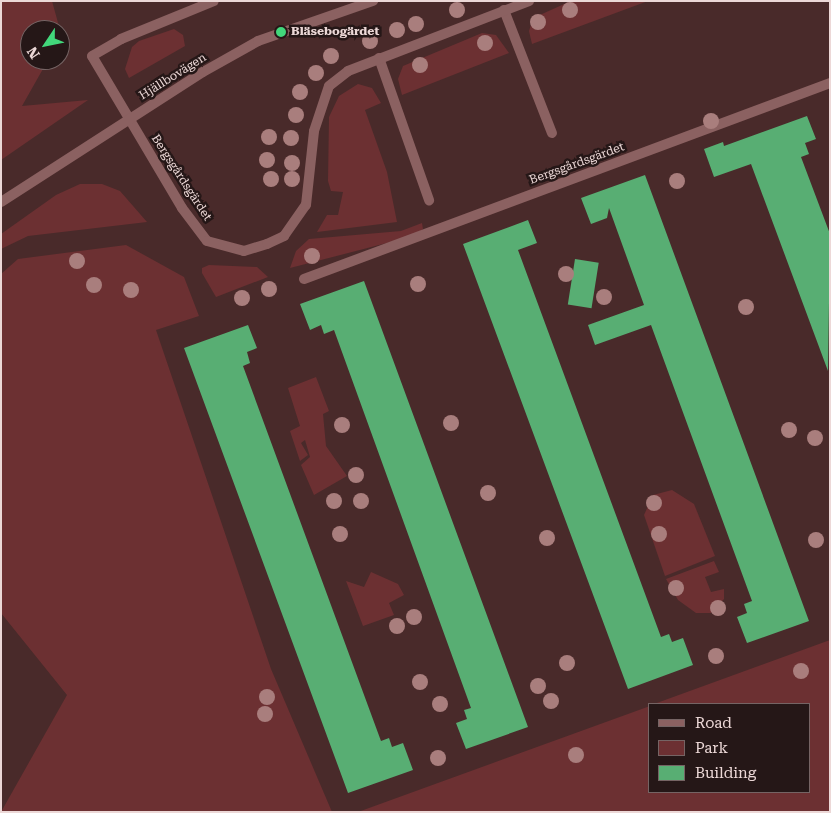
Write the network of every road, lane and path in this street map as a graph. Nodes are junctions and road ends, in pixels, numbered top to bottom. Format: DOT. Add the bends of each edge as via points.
graph roads {
  1 [pos="214,1"];
  2 [pos="373,1"];
  3 [pos="529,1"];
  4 [pos="504,10"];
  5 [pos="379,58"];
  6 [pos="830,82"];
  7 [pos="130,120"];
  8 [pos="552,133"];
  9 [pos="429,200"];
  10 [pos="1,202"];
  11 [pos="304,279"];
  1 -- 7 [label="street" via="121,39 92,56"];
  2 -- 7 [label="street, Hjällbovägen" via="258,41"];
  3 -- 4 [label="street, Bergsgårdsgärdet"];
  4 -- 5 [label="street, Bergsgårdsgärdet"];
  4 -- 8 [label="street"];
  5 -- 7 [label="street, Bergsgårdsgärdet" via="348,72 329,86 314,131 309,192 298,221 284,236 244,251 207,241 182,208"];
  5 -- 9 [label="street"];
  6 -- 11 [label="street, Bergsgårdsgärdet"];
  7 -- 10 [label="street, Hjällbovägen"];
}
